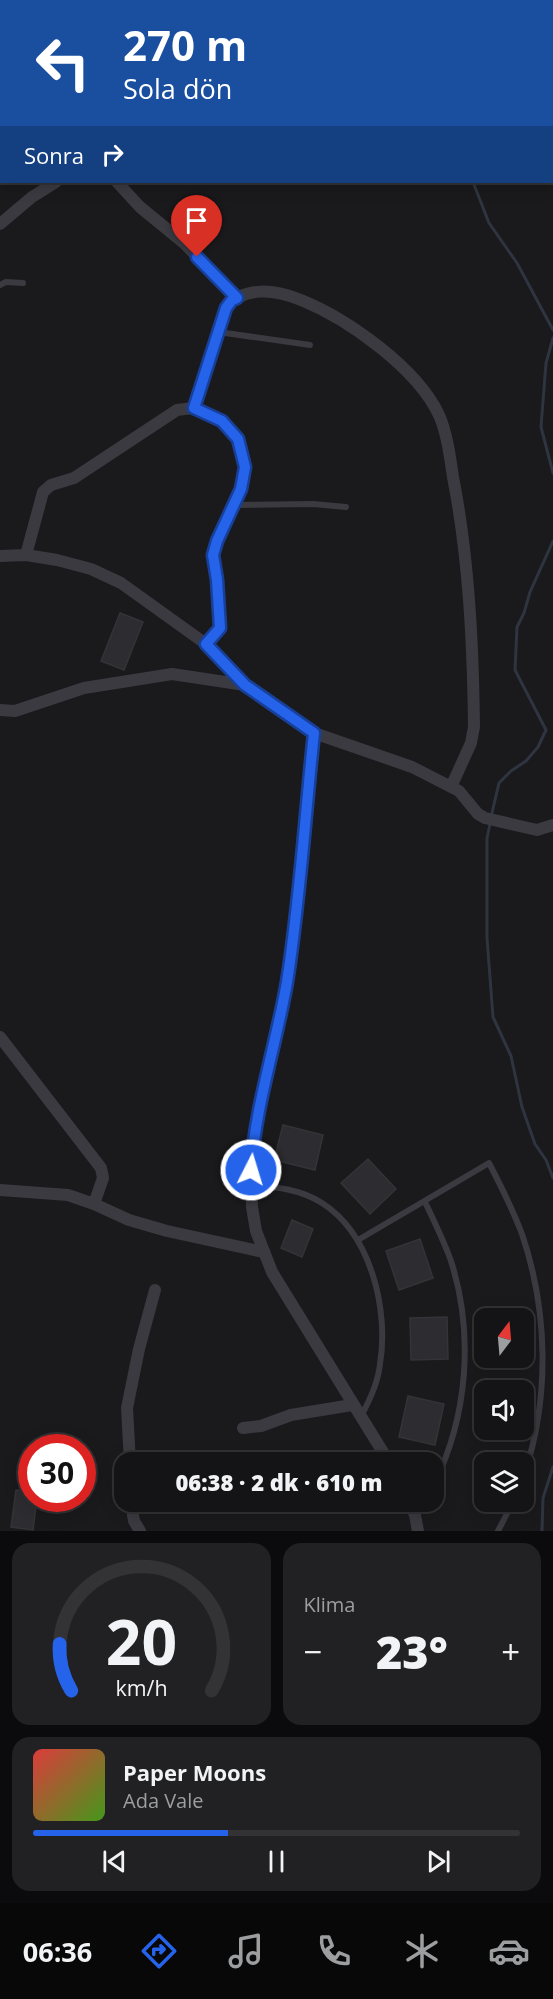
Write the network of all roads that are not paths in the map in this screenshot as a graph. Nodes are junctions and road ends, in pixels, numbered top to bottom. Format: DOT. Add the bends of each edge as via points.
graph roads {
  1 [pos="54,183"];
  2 [pos="118,183"];
  3 [pos="0,224"];
  4 [pos="23,283"];
  5 [pos="0,285"];
  6 [pos="237,298"];
  7 [pos="218,332"];
  8 [pos="310,345"];
  9 [pos="194,408"];
  10 [pos="234,505"];
  11 [pos="346,507"];
  12 [pos="26,555"];
  13 [pos="0,556"];
  14 [pos="206,644"];
  15 [pos="245,685"];
  16 [pos="0,710"];
  17 [pos="314,733"];
  18 [pos="451,787"];
  19 [pos="553,825"];
  20 [pos="0,1037"];
  21 [pos="251,1185"];
  22 [pos="0,1190"];
  23 [pos="425,1202"];
  24 [pos="94,1204"];
  25 [pos="358,1240"];
  26 [pos="263,1252"];
  27 [pos="155,1290"];
  28 [pos="352,1405"];
  29 [pos="361,1416"];
  30 [pos="243,1428"];
  31 [pos="129,1452"];
  32 [pos="383,1452"];
  33 [pos="530,1452"];
  34 [pos="444,1458"];
  35 [pos="133,1512"];
  36 [pos="414,1512"];
  37 [pos="417,1512"];
  38 [pos="508,1512"];
  39 [pos="415,1515"];
  40 [pos="140,1531"];
  41 [pos="418,1531"];
  42 [pos="498,1531"];
  1 -- 3 [label="street"];
  2 -- 6 [label="street"];
  4 -- 5 [label="lane"];
  6 -- 7 [label="street" via="226,308"];
  6 -- 18 [label="street" via="262,291 292,296 316,306 401,365 428,396 439,416 462,524 474,688 471,743"];
  7 -- 8 [label="lane"];
  7 -- 9 [label="street"];
  9 -- 10 [label="street" via="222,421 238,439 245,467"];
  9 -- 12 [label="street" via="177,410 74,478 51,485 43,492"];
  10 -- 11 [label="lane"];
  10 -- 14 [label="street" via="213,555 220,628"];
  12 -- 13 [label="street"];
  12 -- 14 [label="street" via="90,569 121,583"];
  14 -- 15 [label="street"];
  15 -- 16 [label="street" via="172,674 84,688 15,711"];
  15 -- 17 [label="street"];
  17 -- 18 [label="street" via="412,767"];
  17 -- 21 [label="street" via="293,939 278,1031 255,1131"];
  18 -- 19 [label="street" via="485,818 537,830"];
  20 -- 24 [label="street" via="101,1168 104,1178"];
  21 -- 25 [label="lane" via="289,1189 312,1197 338,1216"];
  21 -- 26 [label="street" via="256,1231"];
  22 -- 24 [label="street" via="68,1195"];
  23 -- 25 [label="lane"];
  23 -- 33 [label="lane" via="489,1163 506,1195 522,1235 537,1297 543,1364"];
  23 -- 34 [label="lane" via="450,1258 464,1335 458,1414"];
  24 -- 26 [label="street" via="129,1220"];
  25 -- 29 [label="lane" via="373,1277 382,1342 378,1377"];
  26 -- 28 [label="street"];
  27 -- 31 [label="street" via="127,1408"];
  28 -- 29 [label="street"];
  28 -- 30 [label="street"];
  29 -- 32 [label="street"];
  35 -- 40 [label="street"];
  36 -- 39 [label="street"];
  37 -- 39 [label="lane"];
  38 -- 42 [label="lane"];
  39 -- 41 [label="street"];
}
